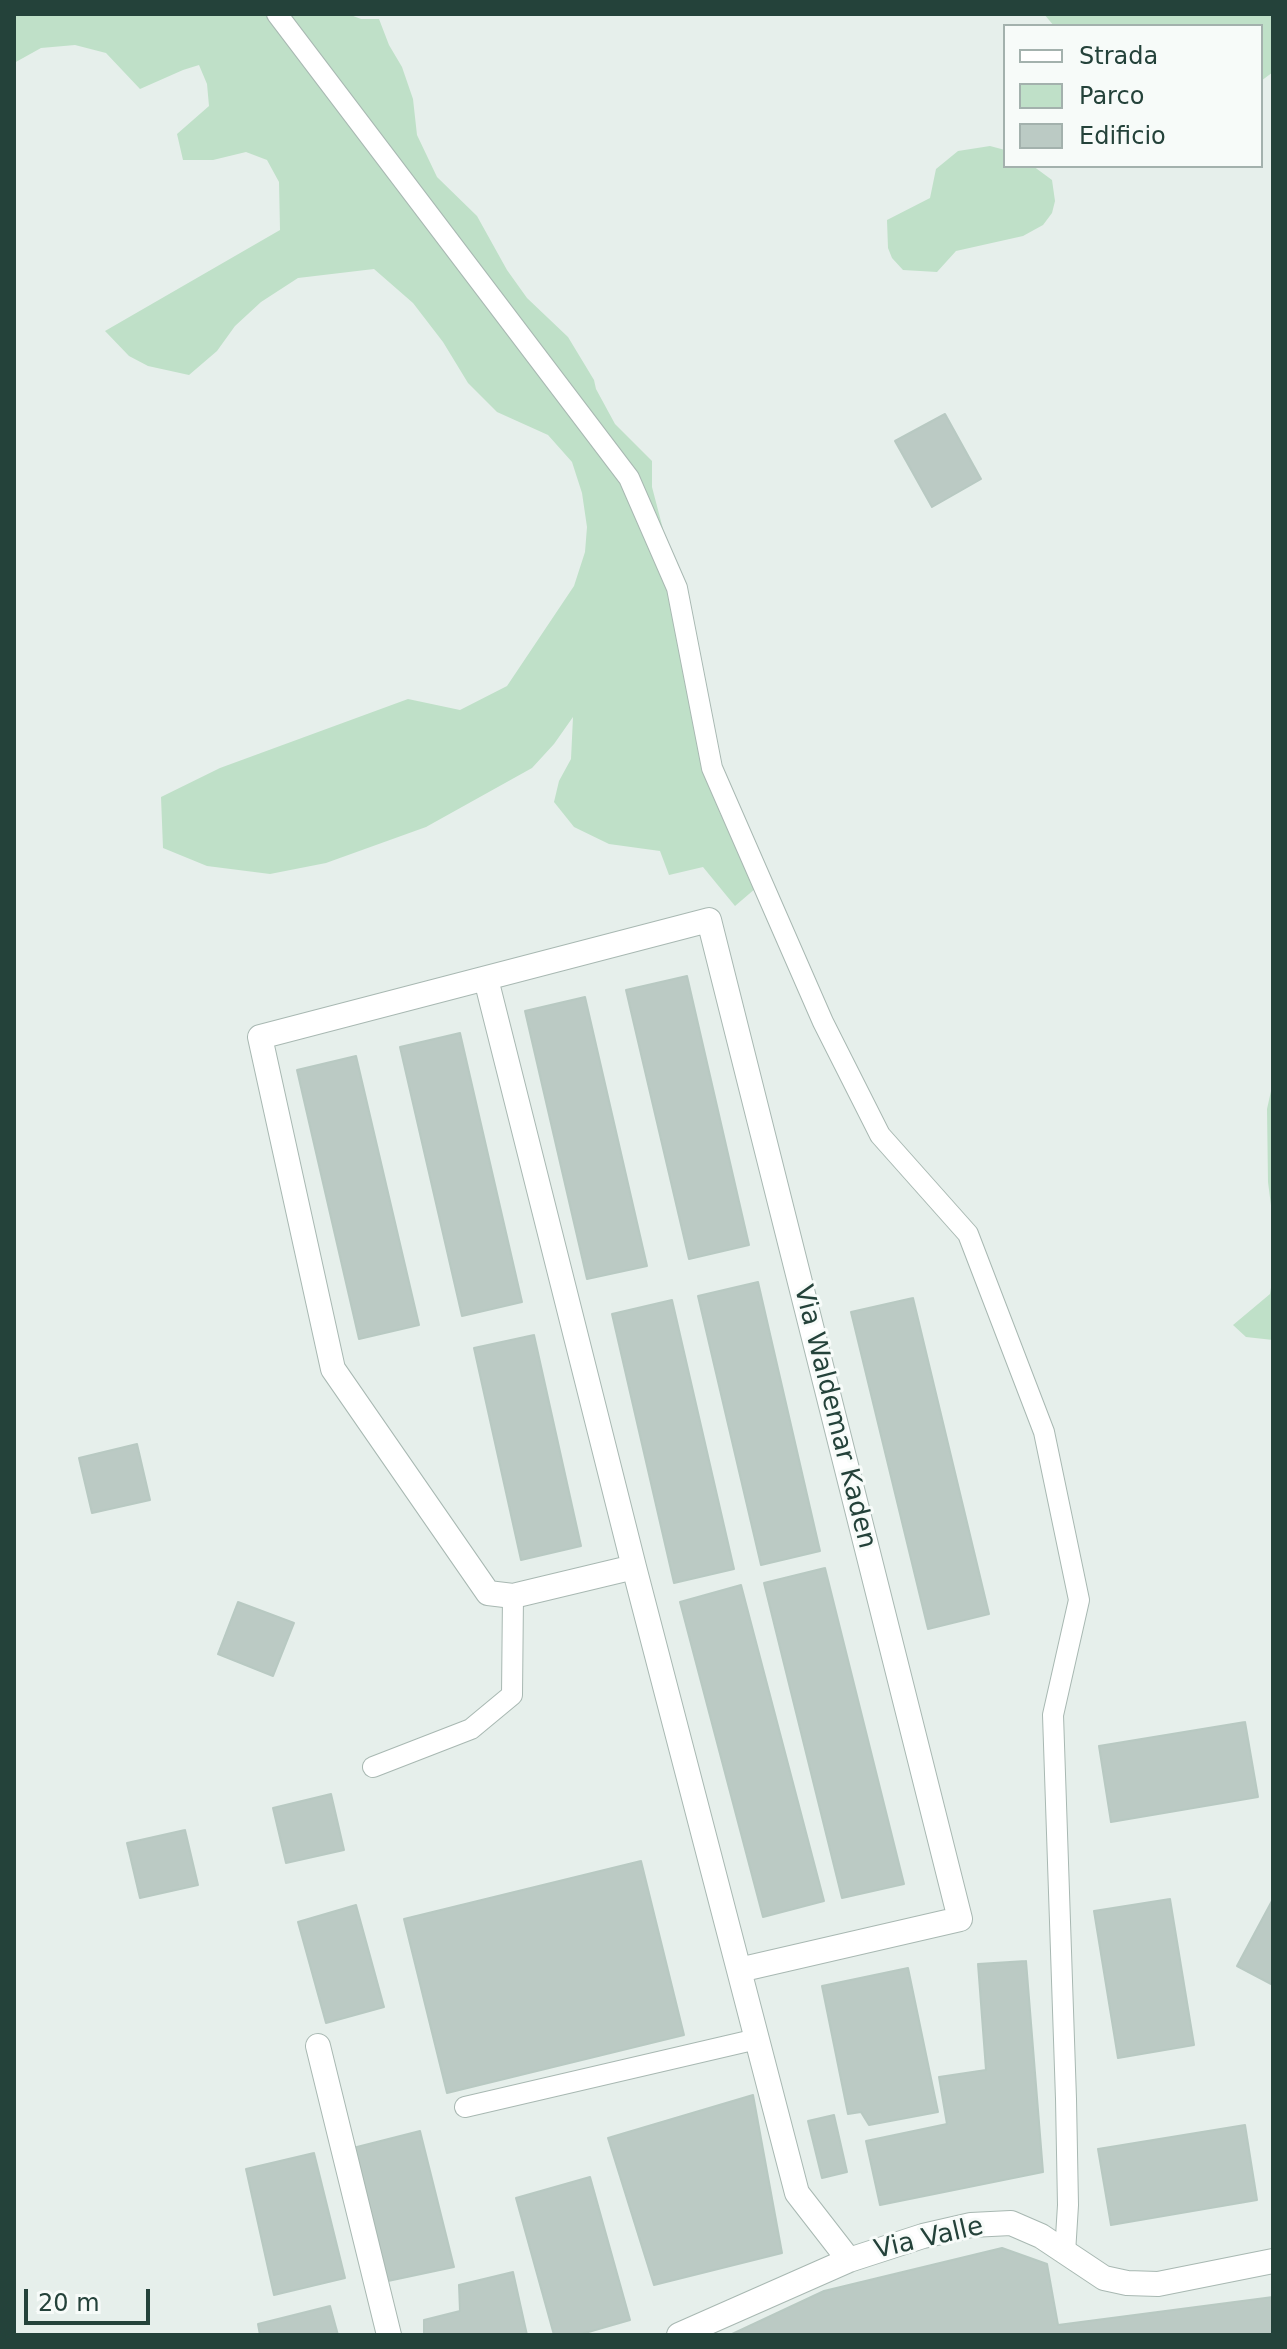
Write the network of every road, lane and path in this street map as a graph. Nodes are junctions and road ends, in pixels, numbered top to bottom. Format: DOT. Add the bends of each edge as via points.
graph roads {
  1 [pos="277,14"];
  2 [pos="486,979"];
  3 [pos="634,1567"];
  4 [pos="513,1596"];
  5 [pos="373,1767"];
  6 [pos="739,1970"];
  7 [pos="757,2039"];
  8 [pos="318,2046"];
  9 [pos="465,2107"];
  10 [pos="1065,2253"];
  11 [pos="849,2260"];
  12 [pos="1273,2261"];
  13 [pos="389,2335"];
  14 [pos="679,2335"];
  1 -- 10 [label="lane" via="629,478 677,588 712,768 823,1022 880,1135 968,1234 1044,1432 1079,1600 1053,1715 1067,2114"];
  2 -- 3 [label="street"];
  2 -- 4 [label="street, Via Waldemar Kaden" via="260,1037 333,1369 488,1593"];
  2 -- 6 [label="street, Via Waldemar Kaden" via="709,920 960,1919"];
  3 -- 4 [label="street"];
  3 -- 6 [label="street"];
  4 -- 5 [label="lane" via="512,1695 471,1729"];
  6 -- 7 [label="street"];
  7 -- 9 [label="lane"];
  7 -- 11 [label="street" via="797,2193"];
  8 -- 13 [label="street"];
  10 -- 11 [label="street, Via Valle" via="1011,2223 971,2225"];
  10 -- 12 [label="street, Via Valle" via="1104,2278 1127,2283 1158,2284"];
  11 -- 14 [label="street, Via Valle"];
}
